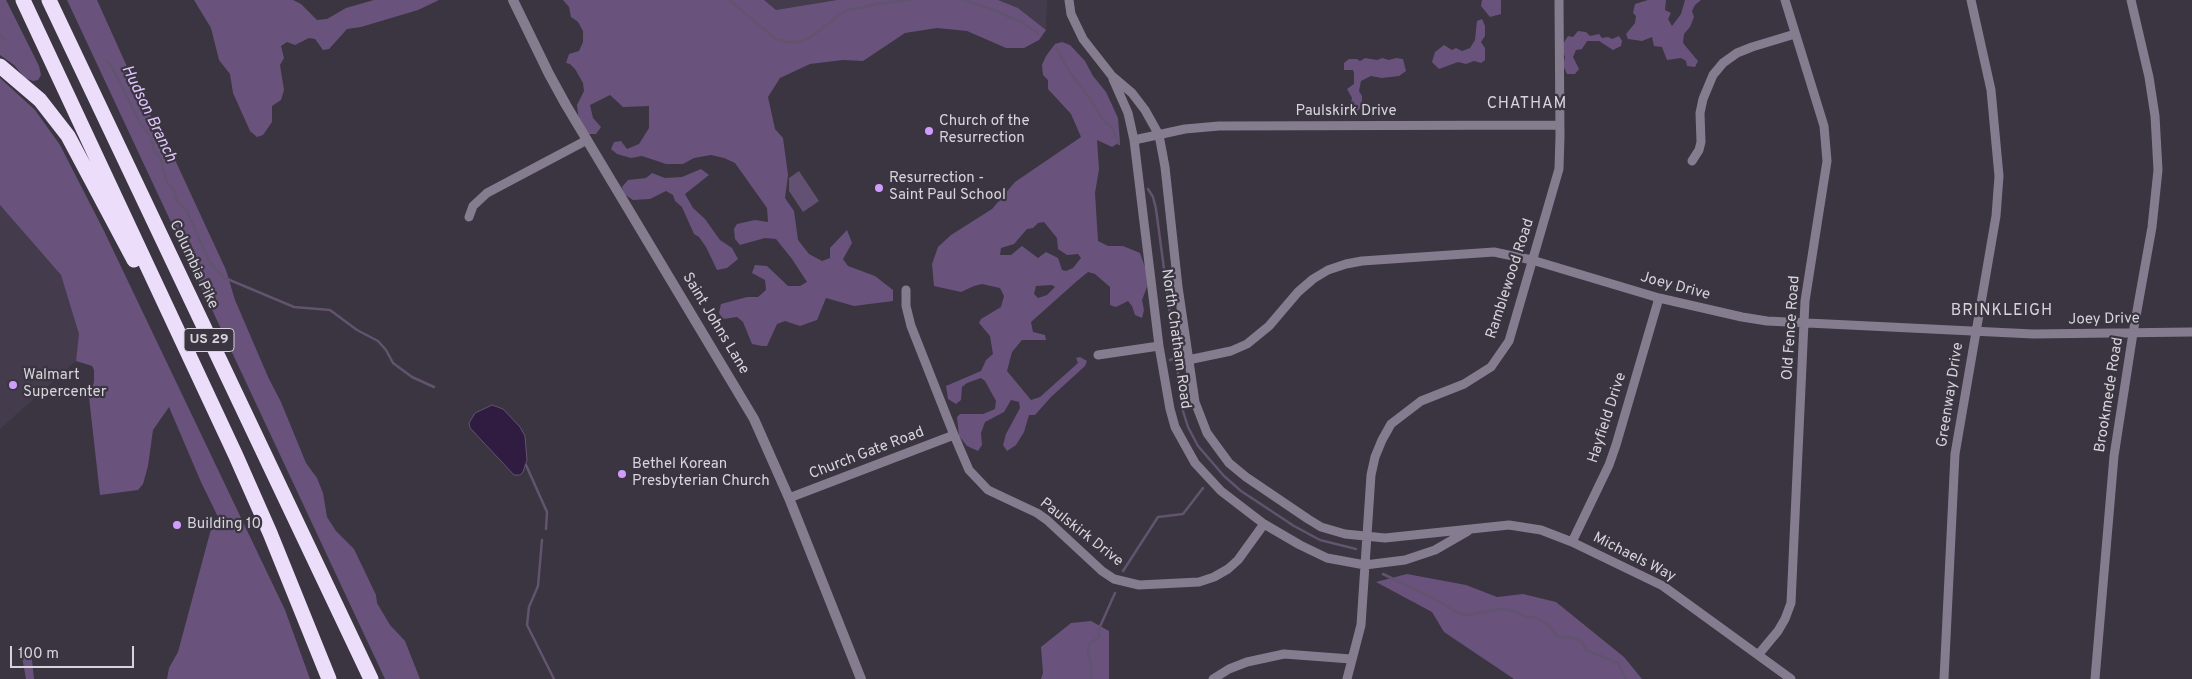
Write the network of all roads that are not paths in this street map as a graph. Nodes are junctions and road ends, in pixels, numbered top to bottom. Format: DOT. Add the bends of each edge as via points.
graph roads {
  1 [pos="23,0"];
  2 [pos="49,0"];
  3 [pos="513,0"];
  4 [pos="1069,0"];
  5 [pos="1559,0"];
  6 [pos="1785,0"];
  7 [pos="1970,0"];
  8 [pos="2131,0"];
  9 [pos="1795,34"];
  10 [pos="0,66"];
  11 [pos="1112,76"];
  12 [pos="1560,125"];
  13 [pos="1158,135"];
  14 [pos="587,140"];
  15 [pos="1134,140"];
  16 [pos="1692,161"];
  17 [pos="469,217"];
  18 [pos="1532,260"];
  19 [pos="906,290"];
  20 [pos="1659,298"];
  21 [pos="1803,323"];
  22 [pos="1976,330"];
  23 [pos="2192,332"];
  24 [pos="2133,333"];
  25 [pos="1158,346"];
  26 [pos="1098,354"];
  27 [pos="1188,360"];
  28 [pos="201,379"];
  29 [pos="954,435"];
  30 [pos="790,498"];
  31 [pos="1264,524"];
  32 [pos="1471,529"];
  33 [pos="1366,537"];
  34 [pos="1572,542"];
  35 [pos="1365,565"];
  36 [pos="1758,655"];
  37 [pos="1351,659"];
  38 [pos="329,679"];
  39 [pos="370,679"];
  40 [pos="861,679"];
  41 [pos="1213,679"];
  42 [pos="1347,679"];
  43 [pos="1791,679"];
  44 [pos="1944,679"];
  45 [pos="2095,679"];
  1 -- 28 [label="highway, US 29"];
  2 -- 39 [label="highway, Columbia Pike / US 29"];
  3 -- 14 [label="street, Saint Johns Lane" via="549,74"];
  4 -- 11 [label="street, North Chatham Road" via="1076,28"];
  5 -- 12 [label="street, Ramblewood Road"];
  6 -- 9 [label="street, Old Fence Road"];
  7 -- 22 [label="street, Greenway Drive" via="1991,90 1999,176 1996,216"];
  8 -- 24 [label="street, Brookmede Road" via="2151,87 2158,170 2152,227"];
  9 -- 16 [label="street" via="1752,46 1723,63 1707,87 1700,113 1699,150"];
  9 -- 21 [label="street, Old Fence Road" via="1818,103 1827,143 1825,178"];
  10 -- 28 [label="highway" via="40,100 68,136 150,292"];
  11 -- 13 [label="street, North Chatham Road" via="1132,93"];
  11 -- 15 [label="street, North Chatham Road" via="1128,113"];
  12 -- 13 [label="street, Paulskirk Drive" via="1219,126"];
  12 -- 18 [label="street, Ramblewood Road" via="1556,183"];
  13 -- 15 [label="street, Paulskirk Drive"];
  13 -- 27 [label="street, North Chatham Road" via="1165,167"];
  14 -- 17 [label="street" via="486,193 473,206"];
  14 -- 30 [label="street, Saint Johns Lane" via="735,384"];
  15 -- 25 [label="street, North Chatham Road"];
  18 -- 20 [label="street, Joey Drive"];
  18 -- 27 [label="street, Joey Drive" via="1494,252 1346,264 1328,270 1298,292 1270,326 1247,344 1223,354"];
  18 -- 33 [label="street, Ramblewood Road" via="1508,341 1491,367 1464,384 1421,401 1392,424 1382,440 1371,475"];
  19 -- 29 [label="street, Paulskirk Drive" via="911,326"];
  20 -- 21 [label="street, Joey Drive" via="1742,317"];
  20 -- 34 [label="street, Hayfield Drive" via="1609,465"];
  21 -- 22 [label="street, Joey Drive"];
  21 -- 36 [label="street, Old Fence Road" via="1790,603 1778,631"];
  22 -- 24 [label="street, Joey Drive" via="2050,334"];
  22 -- 44 [label="street, Greenway Drive" via="1955,454"];
  23 -- 24 [label="street, Joey Drive"];
  24 -- 45 [label="street, Brookmede Road" via="2114,456"];
  25 -- 26 [label="street"];
  25 -- 31 [label="street, North Chatham Road" via="1170,409 1183,445 1209,480"];
  27 -- 33 [label="street, North Chatham Road" via="1200,418 1229,463 1315,523"];
  28 -- 38 [label="highway, US 29" via="270,533"];
  29 -- 30 [label="street, Church Gate Road"];
  29 -- 31 [label="street, Paulskirk Drive" via="970,470 988,490 1037,513 1102,571 1126,583 1182,585 1214,577 1238,560"];
  30 -- 40 [label="street, Saint Johns Lane"];
  31 -- 35 [label="street, North Chatham Road" via="1312,552"];
  32 -- 33 [label="street, Michaels Way" via="1404,537"];
  32 -- 34 [label="street, Michaels Way" via="1496,525 1527,526"];
  32 -- 35 [label="street, Michaels Way" via="1422,555"];
  33 -- 35 [label="street, Ramblewood Road"];
  34 -- 36 [label="street, Michaels Way" via="1663,586"];
  35 -- 37 [label="street, Ramblewood Road" via="1361,626"];
  36 -- 43 [label="street, Michaels Way"];
  37 -- 41 [label="street" via="1302,654 1266,656 1229,669"];
  37 -- 42 [label="street, Ramblewood Road"];
}
